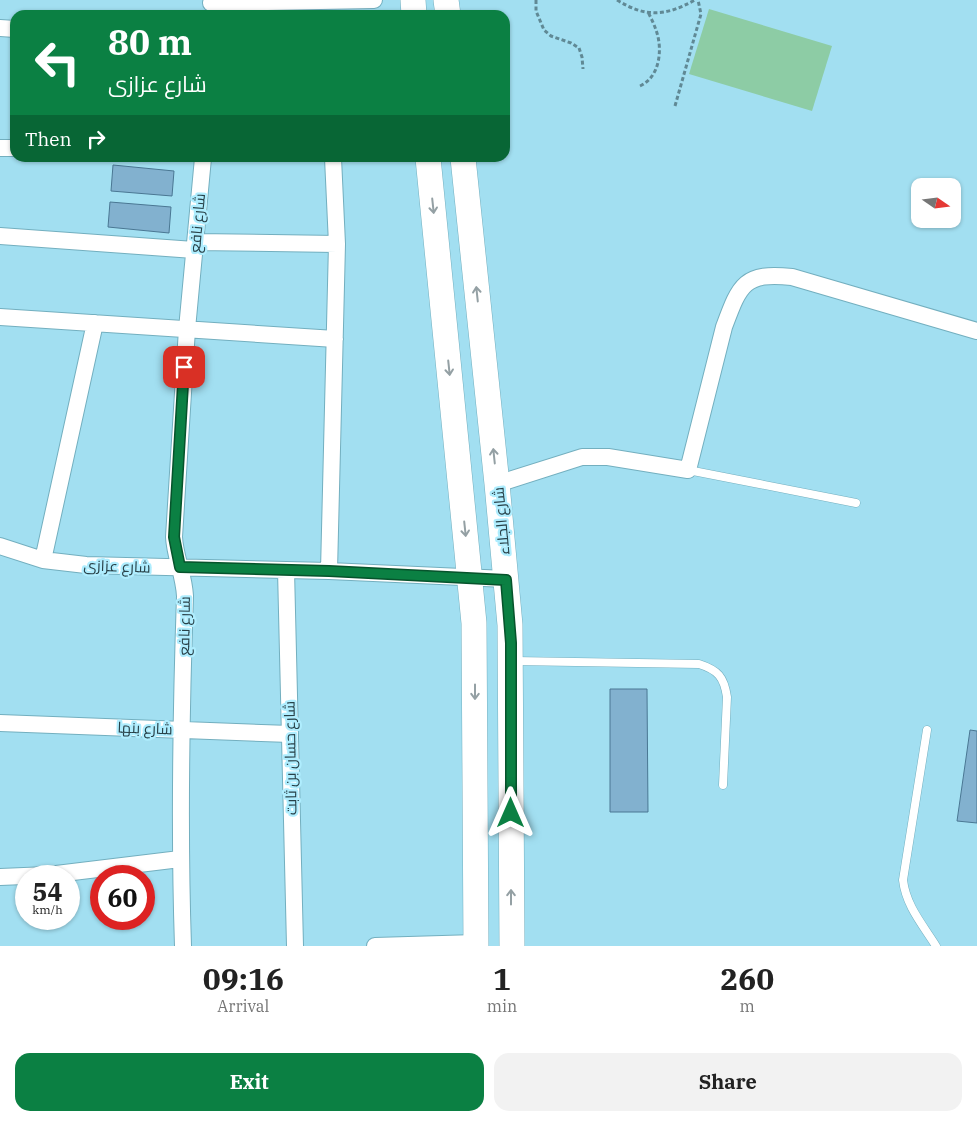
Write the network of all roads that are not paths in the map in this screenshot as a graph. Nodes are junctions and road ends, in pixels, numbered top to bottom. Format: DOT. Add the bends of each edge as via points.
graph roads {
  1 [pos="374,0"];
  2 [pos="305,1"];
  3 [pos="211,6"];
  4 [pos="202,162"];
  5 [pos="333,162"];
  6 [pos="428,162"];
  7 [pos="463,162"];
  8 [pos="0,236"];
  9 [pos="337,244"];
  10 [pos="194,246"];
  11 [pos="0,317"];
  12 [pos="95,323"];
  13 [pos="187,329"];
  14 [pos="977,331"];
  15 [pos="335,339"];
  16 [pos="688,470"];
  17 [pos="497,484"];
  18 [pos="856,503"];
  19 [pos="0,546"];
  20 [pos="43,560"];
  21 [pos="180,567"];
  22 [pos="286,570"];
  23 [pos="329,571"];
  24 [pos="470,578"];
  25 [pos="506,580"];
  26 [pos="511,660"];
  27 [pos="0,723"];
  28 [pos="181,730"];
  29 [pos="927,730"];
  30 [pos="290,734"];
  31 [pos="723,784"];
  32 [pos="180,859"];
  33 [pos="0,877"];
  34 [pos="476,944"];
  35 [pos="183,946"];
  36 [pos="295,946"];
  37 [pos="375,946"];
  38 [pos="512,946"];
  39 [pos="936,946"];
  1 -- 2 [label="street"];
  2 -- 3 [label="street"];
  4 -- 10 [label="street, شارع نافع"];
  5 -- 9 [label="street"];
  6 -- 24 [label="main road, one-way"];
  17 -- 7 [label="main road, شارع الجلاء, one-way"];
  8 -- 10 [label="street"];
  9 -- 10 [label="street"];
  9 -- 15 [label="street"];
  10 -- 13 [label="street, شارع نافع"];
  11 -- 12 [label="street"];
  12 -- 13 [label="street"];
  12 -- 20 [label="street"];
  13 -- 15 [label="street"];
  13 -- 21 [label="street, شارع نافع" via="174,537"];
  14 -- 16 [label="street" via="792,277 758,276 747,282 738,293 724,327"];
  15 -- 23 [label="street"];
  16 -- 17 [label="street" via="608,457 582,457"];
  16 -- 18 [label="lane"];
  17 -- 25 [label="main road, شارع الجلاء"];
  19 -- 20 [label="street, شارع عزازى"];
  20 -- 21 [label="street, شارع عزازى" via="86,565"];
  21 -- 22 [label="street, شارع عزازى"];
  21 -- 28 [label="street, شارع نافع" via="185,586"];
  22 -- 23 [label="street, شارع عزازى"];
  22 -- 30 [label="street, شارع حسان بن ثابت"];
  23 -- 24 [label="street, شارع عزازى"];
  24 -- 25 [label="street, شارع عزازى"];
  24 -- 34 [label="main road, one-way" via="475,668"];
  25 -- 26 [label="main road, شارع الجلاء"];
  26 -- 31 [label="lane" via="699,664 710,668 720,675 727,697"];
  38 -- 26 [label="main road, شارع الجلاء, one-way"];
  27 -- 28 [label="street, شارع بنها"];
  28 -- 30 [label="street, شارع بنها"];
  28 -- 32 [label="street, شارع نافع"];
  29 -- 39 [label="lane" via="904,880 912,909"];
  30 -- 36 [label="street, شارع حسان بن ثابت"];
  32 -- 33 [label="street" via="57,874"];
  32 -- 35 [label="street, شارع نافع"];
  34 -- 37 [label="street"];
}
